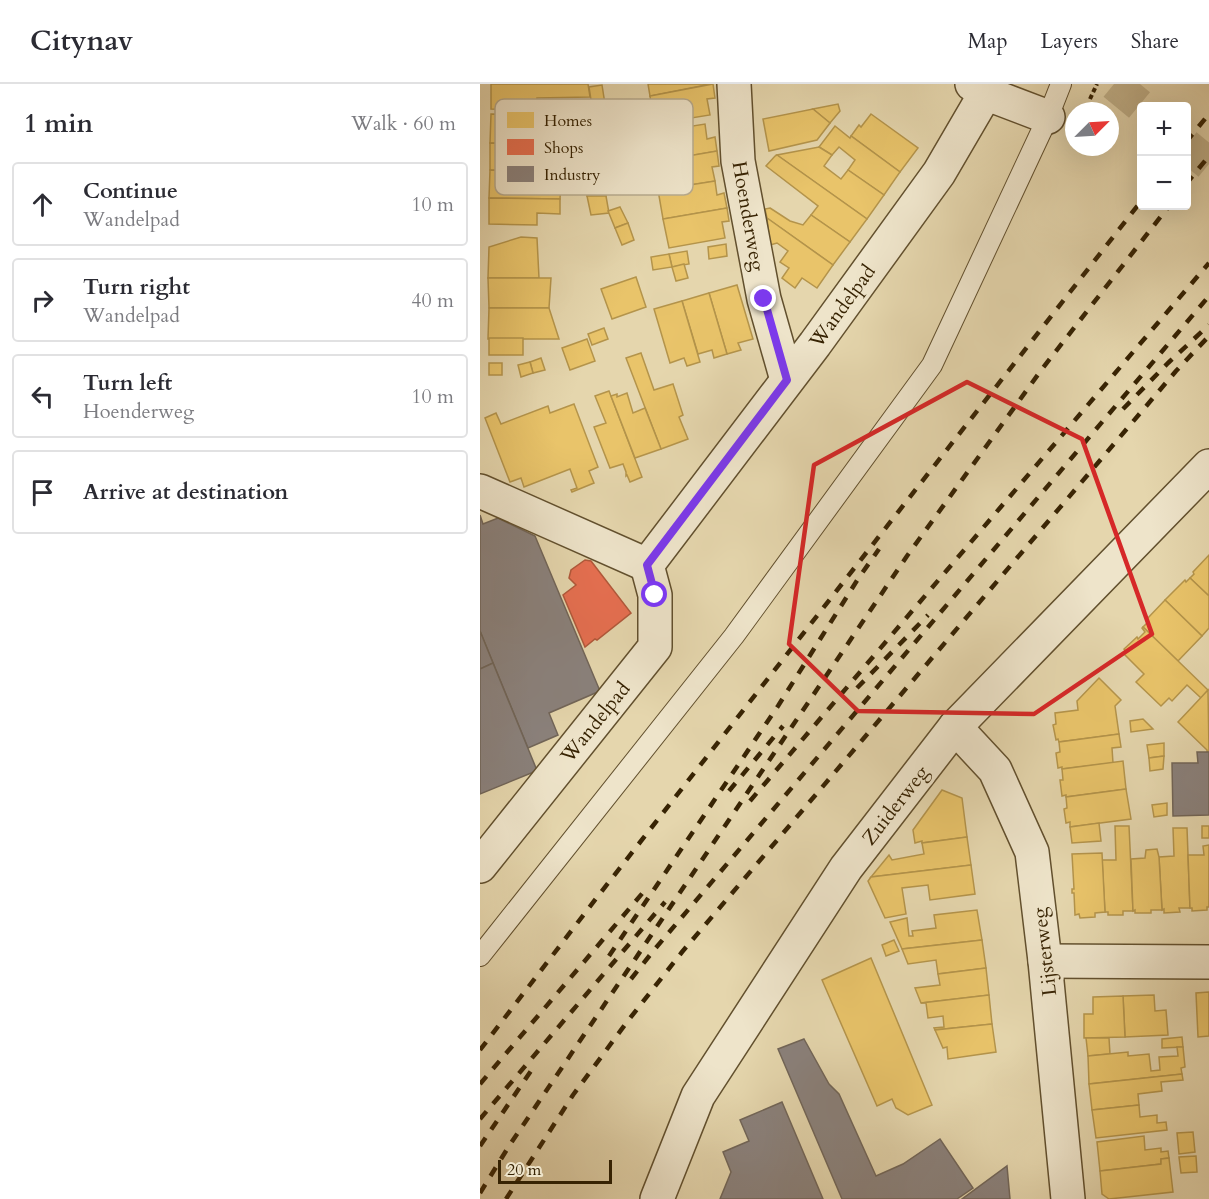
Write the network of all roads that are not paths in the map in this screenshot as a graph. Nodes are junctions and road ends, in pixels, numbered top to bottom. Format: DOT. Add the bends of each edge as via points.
graph roads {
  1 [pos="734,84"];
  2 [pos="1061,84"];
  3 [pos="983,87"];
  4 [pos="1048,117"];
  5 [pos="787,380"];
  6 [pos="1209,466"];
  7 [pos="480,491"];
  8 [pos="647,565"];
  9 [pos="955,727"];
  10 [pos="480,866"];
  11 [pos="480,956"];
  12 [pos="1045,961"];
  13 [pos="1209,962"];
  14 [pos="657,1199"];
  15 [pos="1068,1199"];
  1 -- 5 [label="street, Hoenderweg" via="738,161 764,299"];
  2 -- 4 [label="lane"];
  3 -- 4 [label="street"];
  3 -- 5 [label="street, Wandelpad" via="939,173"];
  4 -- 11 [label="lane" via="932,365 734,636"];
  5 -- 8 [label="street, Wandelpad"];
  6 -- 9 [label="street, Zuiderweg"];
  7 -- 8 [label="street"];
  8 -- 10 [label="street, Wandelpad" via="655,595 655,647"];
  9 -- 12 [label="street, Lijsterweg" via="995,770 1032,852"];
  9 -- 14 [label="street, Zuiderweg" via="846,868 698,1096"];
  12 -- 13 [label="street"];
  12 -- 15 [label="street, Lijsterweg"];
}
